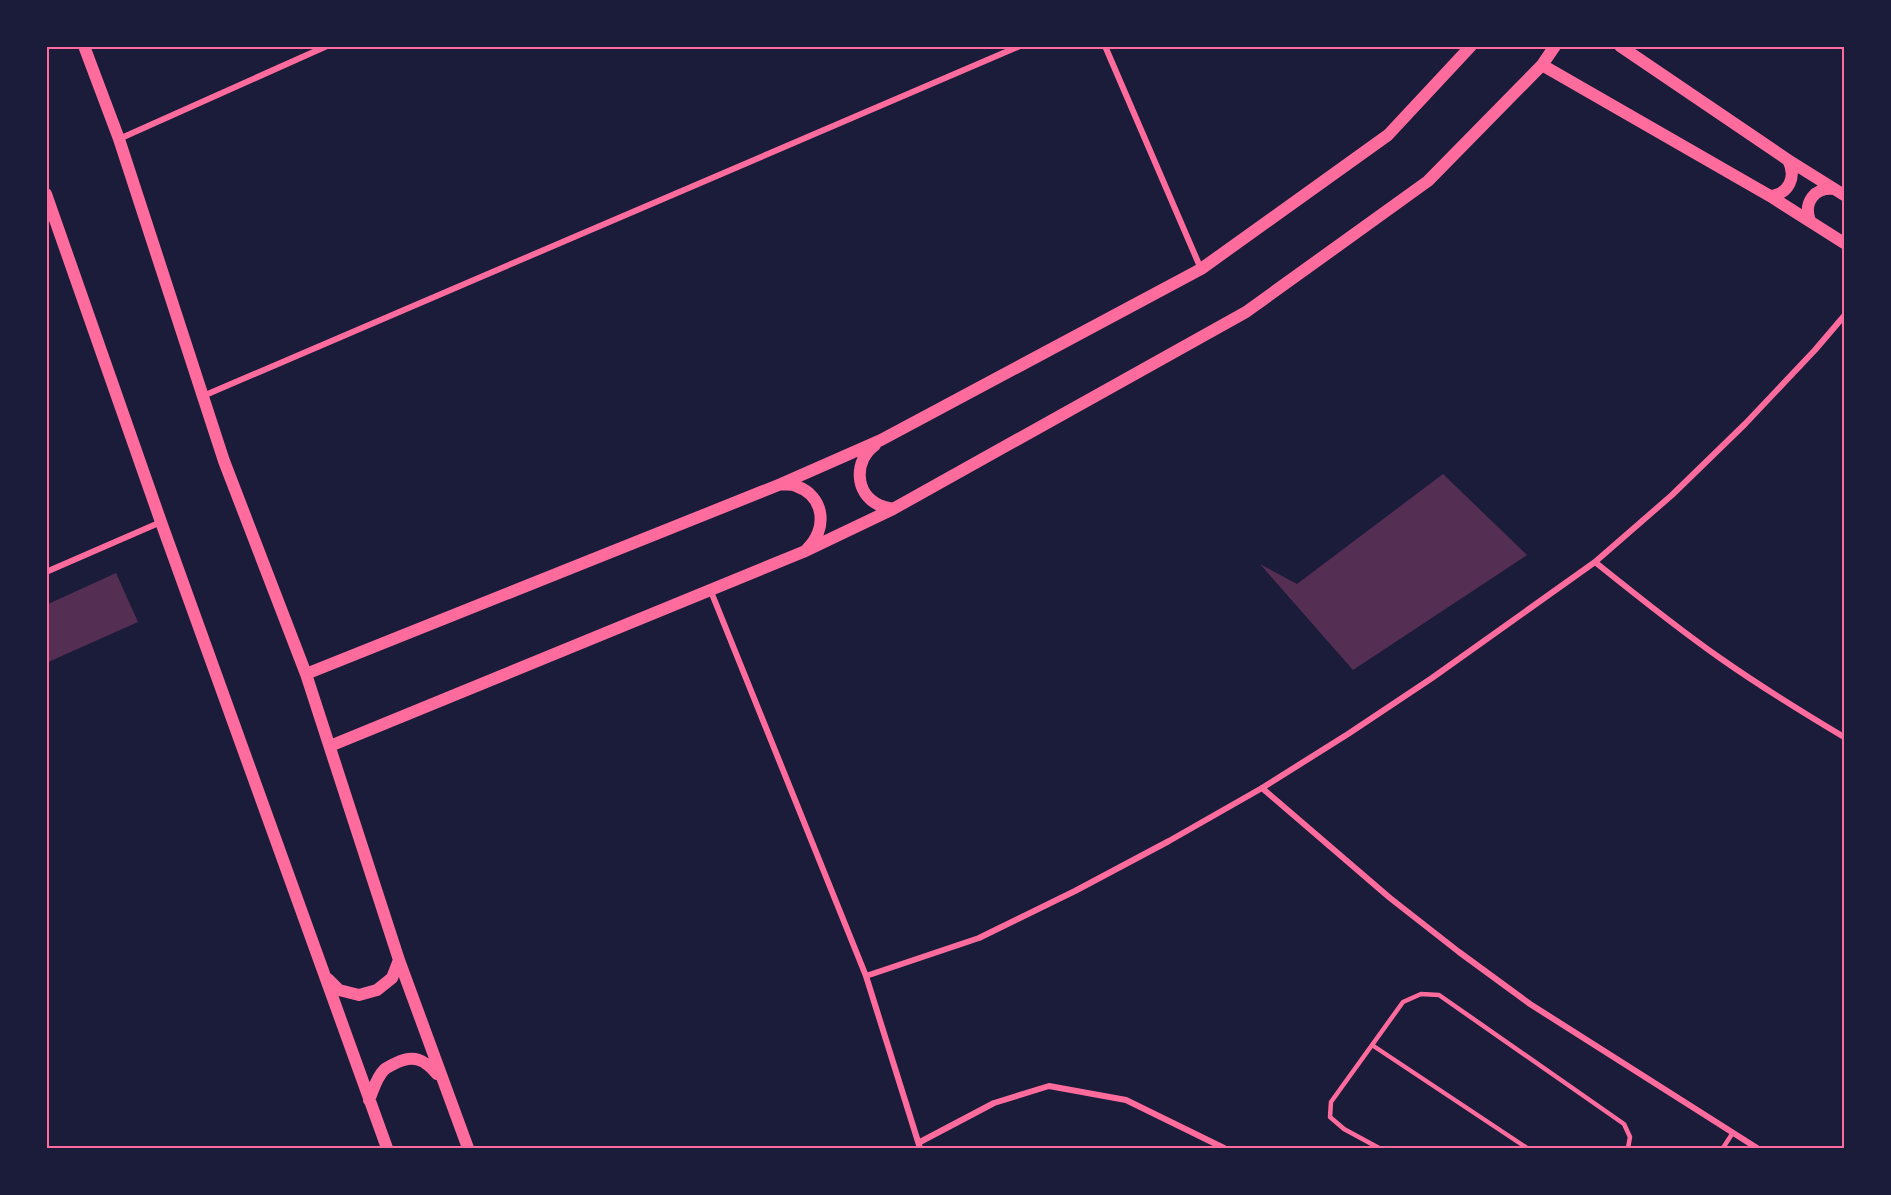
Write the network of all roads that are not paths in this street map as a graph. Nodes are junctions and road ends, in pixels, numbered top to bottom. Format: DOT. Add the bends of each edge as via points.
graph roads {
  1 [pos="84,46"];
  2 [pos="327,46"];
  3 [pos="1020,46"];
  4 [pos="1105,46"];
  5 [pos="1471,46"];
  6 [pos="1555,46"];
  7 [pos="1620,46"];
  8 [pos="1542,65"];
  9 [pos="119,139"];
  10 [pos="1788,160"];
  11 [pos="1840,192"];
  12 [pos="46,194"];
  13 [pos="1770,196"];
  14 [pos="1810,221"];
  15 [pos="1845,243"];
  16 [pos="1201,269"];
  17 [pos="1845,316"];
  18 [pos="203,396"];
  19 [pos="881,440"];
  20 [pos="781,484"];
  21 [pos="893,509"];
  22 [pos="160,522"];
  23 [pos="804,552"];
  24 [pos="1595,562"];
  25 [pos="46,572"];
  26 [pos="710,590"];
  27 [pos="306,674"];
  28 [pos="1845,737"];
  29 [pos="330,746"];
  30 [pos="1262,788"];
  31 [pos="399,960"];
  32 [pos="325,976"];
  33 [pos="866,976"];
  34 [pos="1372,1045"];
  35 [pos="444,1082"];
  36 [pos="369,1100"];
  37 [pos="1732,1134"];
  38 [pos="920,1145"];
  39 [pos="387,1149"];
  40 [pos="468,1149"];
  41 [pos="1224,1149"];
  42 [pos="1379,1149"];
  43 [pos="1527,1149"];
  44 [pos="1628,1149"];
  45 [pos="1723,1149"];
  46 [pos="1757,1149"];
  1 -- 9 [label="main road"];
  2 -- 9 [label="street"];
  3 -- 18 [label="street"];
  4 -- 16 [label="street"];
  5 -- 16 [label="main road" via="1388,135"];
  6 -- 8 [label="main road"];
  7 -- 10 [label="main road"];
  8 -- 13 [label="main road"];
  8 -- 21 [label="main road" via="1428,181 1246,312"];
  9 -- 18 [label="main road"];
  10 -- 11 [label="main road"];
  10 -- 13 [label="main road" via="1793,176 1790,184 1778,195"];
  11 -- 14 [label="main road" via="1826,188 1811,197"];
  12 -- 22 [label="main road"];
  13 -- 14 [label="main road"];
  14 -- 15 [label="main road"];
  16 -- 19 [label="main road"];
  17 -- 24 [label="street" via="1745,424"];
  18 -- 27 [label="main road" via="224,462"];
  19 -- 20 [label="main road"];
  19 -- 21 [label="main road" via="868,450 860,464 859,480 865,494 877,504"];
  20 -- 23 [label="main road" via="795,485 807,492 821,516 820,530"];
  20 -- 27 [label="main road"];
  21 -- 23 [label="main road"];
  22 -- 25 [label="street"];
  22 -- 32 [label="main road"];
  23 -- 26 [label="main road"];
  24 -- 28 [label="street" via="1721,659"];
  24 -- 30 [label="street" via="1431,678"];
  26 -- 29 [label="main road"];
  26 -- 33 [label="street"];
  27 -- 29 [label="main road"];
  29 -- 31 [label="main road"];
  30 -- 33 [label="street" via="1170,841 979,938"];
  30 -- 37 [label="street" via="1459,952 1530,1004"];
  31 -- 32 [label="main road" via="392,978 377,990 358,995 339,990"];
  31 -- 35 [label="main road"];
  32 -- 36 [label="main road"];
  33 -- 38 [label="street"];
  34 -- 42 [label="lane" via="1331,1102 1330,1117"];
  34 -- 43 [label="lane"];
  34 -- 44 [label="lane" via="1403,1002 1421,994 1439,995 1624,1124 1630,1137"];
  35 -- 36 [label="main road" via="429,1064 418,1059 404,1060 384,1070"];
  35 -- 40 [label="main road"];
  36 -- 39 [label="main road"];
  37 -- 45 [label="lane"];
  37 -- 46 [label="street"];
  38 -- 41 [label="street" via="994,1103 1049,1086 1126,1100"];
}
